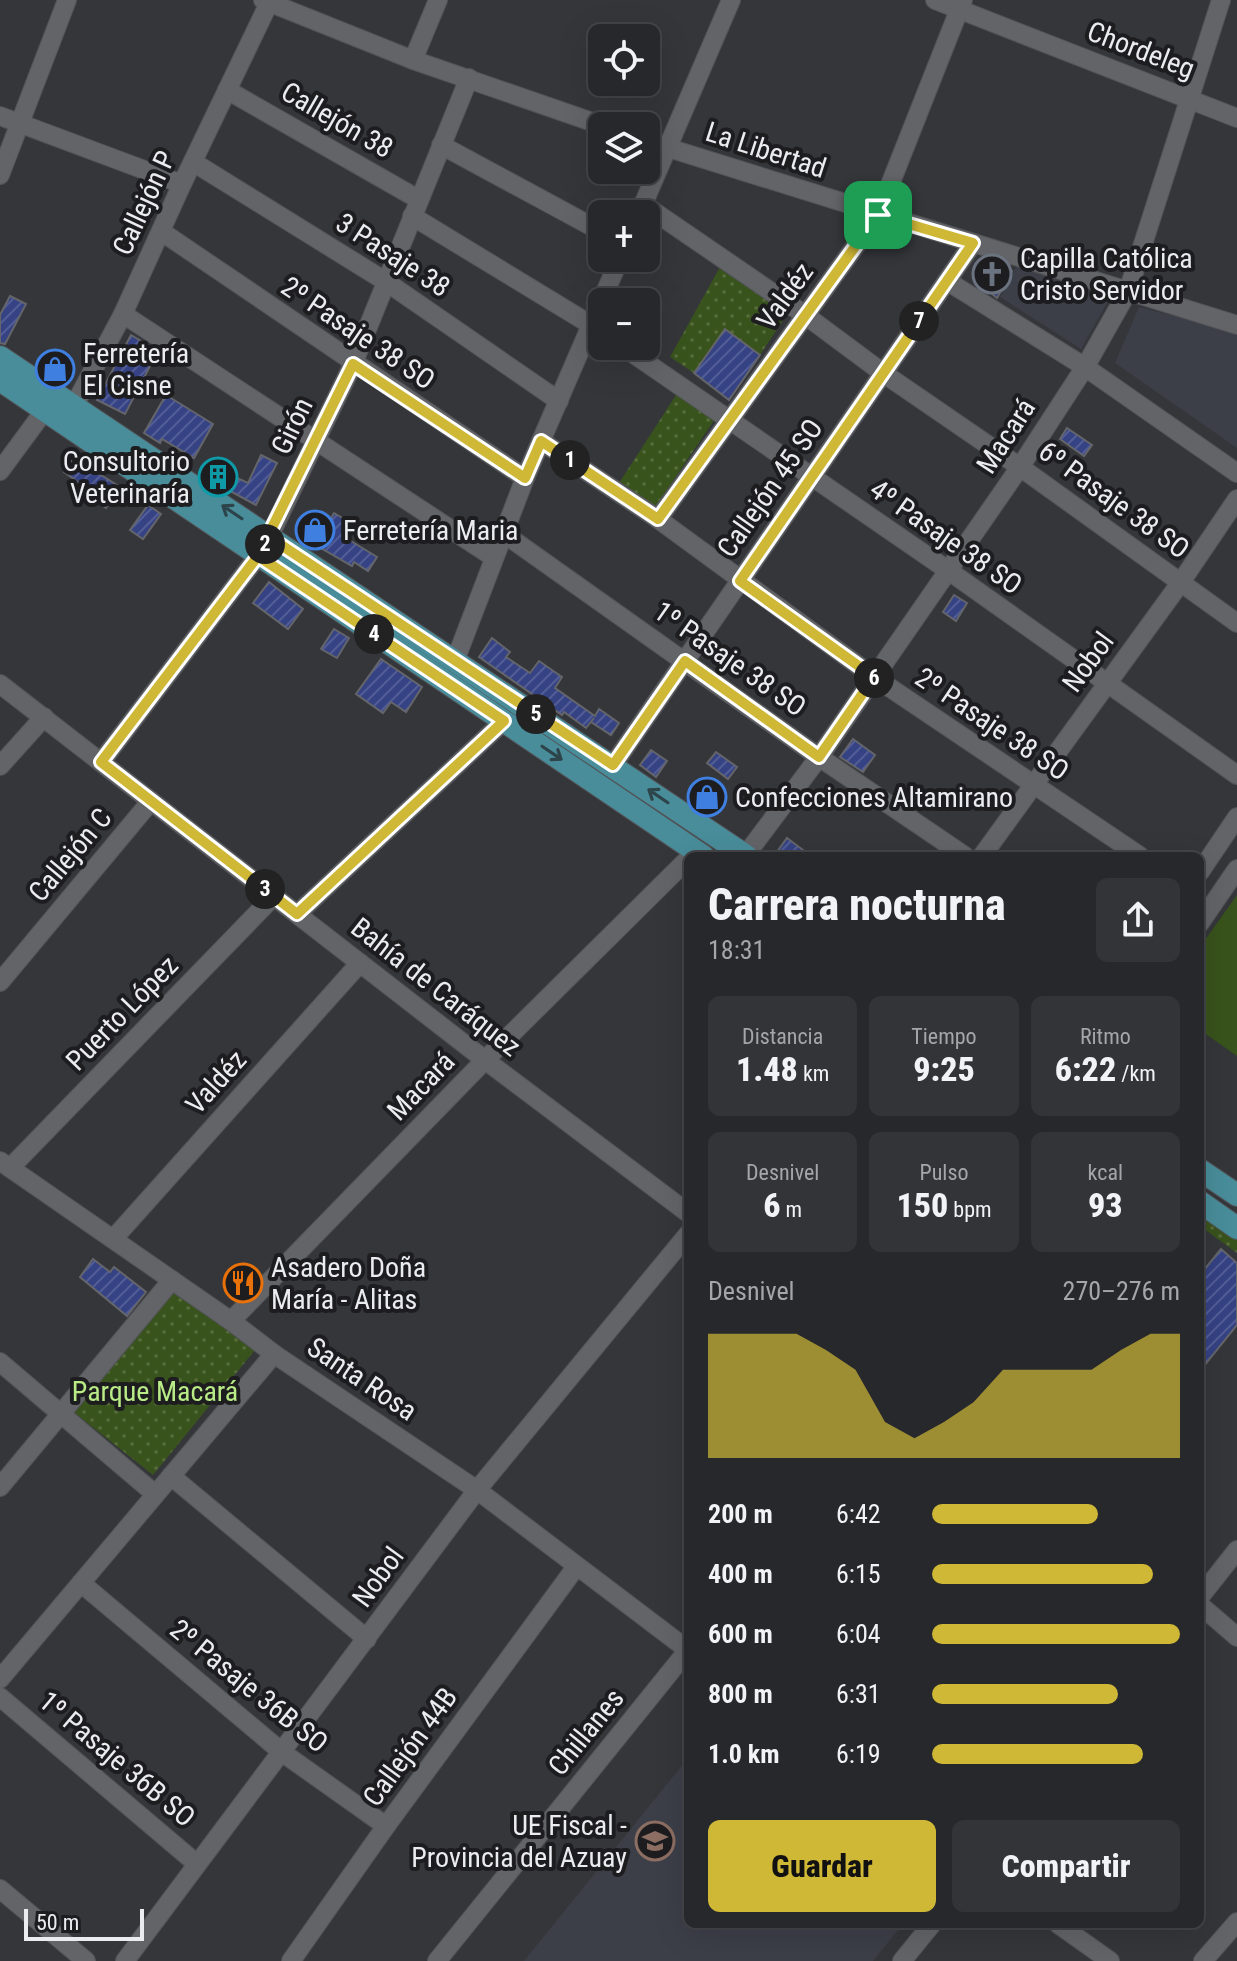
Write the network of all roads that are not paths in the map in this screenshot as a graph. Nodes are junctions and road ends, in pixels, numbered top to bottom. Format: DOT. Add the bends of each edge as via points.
graph roads {
  1 [pos="67,0"];
  2 [pos="438,0"];
  3 [pos="731,0"];
  4 [pos="935,0"];
  5 [pos="1221,0"];
  6 [pos="266,1"];
  7 [pos="961,4"];
  8 [pos="413,60"];
  9 [pos="469,78"];
  10 [pos="227,90"];
  11 [pos="1190,99"];
  12 [pos="0,116"];
  13 [pos="1237,118"];
  14 [pos="588,120"];
  15 [pos="21,123"];
  16 [pos="441,145"];
  17 [pos="660,145"];
  18 [pos="668,148"];
  19 [pos="193,162"];
  20 [pos="0,175"];
  21 [pos="182,184"];
  22 [pos="645,200"];
  23 [pos="415,208"];
  24 [pos="878,215"];
  25 [pos="660,221"];
  26 [pos="588,224"];
  27 [pos="162,232"];
  28 [pos="973,243"];
  29 [pos="385,281"];
  30 [pos="947,281"];
  31 [pos="1128,291"];
  32 [pos="123,314"];
  33 [pos="805,315"];
  34 [pos="588,323"];
  35 [pos="1237,325"];
  36 [pos="588,346"];
  37 [pos="0,357"];
  38 [pos="642,360"];
  39 [pos="353,364"];
  40 [pos="1085,367"];
  41 [pos="883,373"];
  42 [pos="0,380"];
  43 [pos="559,401"];
  44 [pos="60,408"];
  45 [pos="728,421"];
  46 [pos="317,441"];
  47 [pos="541,441"];
  48 [pos="1020,467"];
  49 [pos="0,471"];
  50 [pos="1237,473"];
  51 [pos="525,478"];
  52 [pos="811,478"];
  53 [pos="1237,499"];
  54 [pos="658,519"];
  55 [pos="503,533"];
  56 [pos="264,547"];
  57 [pos="493,557"];
  58 [pos="949,571"];
  59 [pos="740,581"];
  60 [pos="1181,582"];
  61 [pos="1237,623"];
  62 [pos="455,661"];
  63 [pos="685,661"];
  64 [pos="874,677"];
  65 [pos="0,684"];
  66 [pos="1107,685"];
  67 [pos="44,717"];
  68 [pos="504,721"];
  69 [pos="819,757"];
  70 [pos="101,762"];
  71 [pos="613,765"];
  72 [pos="0,766"];
  73 [pos="1237,775"];
  74 [pos="1033,785"];
  75 [pos="151,801"];
  76 [pos="1237,817"];
  77 [pos="713,834"];
  78 [pos="688,852"];
  79 [pos="697,852"];
  80 [pos="740,852"];
  81 [pos="749,852"];
  82 [pos="959,852"];
  83 [pos="985,852"];
  84 [pos="1134,852"];
  85 [pos="684,866"];
  86 [pos="1204,866"];
  87 [pos="1237,869"];
  88 [pos="274,896"];
  89 [pos="1206,901"];
  90 [pos="297,914"];
  91 [pos="360,963"];
  92 [pos="0,982"];
  93 [pos="485,1060"];
  94 [pos="5,1164"];
  95 [pos="1204,1173"];
  96 [pos="1237,1195"];
  97 [pos="1204,1205"];
  98 [pos="684,1210"];
  99 [pos="1237,1228"];
  100 [pos="114,1238"];
  101 [pos="684,1239"];
  102 [pos="172,1280"];
  103 [pos="231,1321"];
  104 [pos="274,1354"];
  105 [pos="0,1362"];
  106 [pos="61,1414"];
  107 [pos="171,1476"];
  108 [pos="0,1487"];
  109 [pos="477,1490"];
  110 [pos="155,1494"];
  111 [pos="1237,1550"];
  112 [pos="576,1567"];
  113 [pos="81,1583"];
  114 [pos="1204,1592"];
  115 [pos="1204,1608"];
  116 [pos="1237,1637"];
  117 [pos="367,1639"];
  118 [pos="684,1647"];
  119 [pos="684,1655"];
  120 [pos="0,1679"];
  121 [pos="0,1697"];
  122 [pos="283,1753"];
  123 [pos="386,1826"];
  124 [pos="197,1864"];
  125 [pos="3,1898"];
  126 [pos="1237,1922"];
  127 [pos="929,1928"];
  128 [pos="1064,1928"];
  129 [pos="86,1961"];
  130 [pos="125,1961"];
  131 [pos="291,1961"];
  132 [pos="437,1961"];
  133 [pos="902,1961"];
  134 [pos="1110,1961"];
  135 [pos="1203,1961"];
  1 -- 15 [label="street"];
  2 -- 8 [label="street"];
  3 -- 18 [label="street"];
  4 -- 7 [label="street, Chordeleg"];
  5 -- 11 [label="street, Macará"];
  6 -- 8 [label="street"];
  6 -- 10 [label="street, Callejón P"];
  7 -- 11 [label="street, Chordeleg"];
  7 -- 24 [label="street, Valdéz"];
  8 -- 9 [label="street"];
  9 -- 14 [label="street"];
  9 -- 16 [label="street, Girón"];
  10 -- 19 [label="street, Callejón P"];
  10 -- 23 [label="street, Callejón 38"];
  11 -- 13 [label="street, Chordeleg"];
  11 -- 31 [label="street, Macará"];
  12 -- 15 [label="street"];
  15 -- 20 [label="street"];
  15 -- 21 [label="street"];
  16 -- 23 [label="street, Girón"];
  16 -- 26 [label="street"];
  17 -- 18 [label="street, La Libertad"];
  18 -- 22 [label="street"];
  18 -- 24 [label="street, La Libertad"];
  19 -- 21 [label="street, Callejón P"];
  19 -- 29 [label="street, 3 Pasaje 38"];
  21 -- 27 [label="street, Callejón P"];
  23 -- 29 [label="street, Girón"];
  23 -- 34 [label="street, Callejón 38"];
  24 -- 28 [label="street, La Libertad"];
  24 -- 33 [label="street, Valdéz"];
  25 -- 33 [label="street, 6º Pasaje 38 SO"];
  27 -- 32 [label="street, Callejón P"];
  27 -- 39 [label="street, 2º Pasaje 38 SO"];
  28 -- 30 [label="street, Callejón 45 SO"];
  28 -- 31 [label="street, La Libertad"];
  29 -- 39 [label="street, Girón"];
  29 -- 43 [label="street, 3 Pasaje 38"];
  30 -- 40 [label="street"];
  30 -- 41 [label="street, Callejón 45 SO"];
  31 -- 35 [label="street, La Libertad"];
  31 -- 40 [label="street, Macará"];
  32 -- 44 [label="street, Callejón P"];
  32 -- 46 [label="street"];
  33 -- 41 [label="street, 6º Pasaje 38 SO"];
  33 -- 45 [label="street, Valdéz"];
  36 -- 43 [label="street"];
  37 -- 44 [label="main road"];
  38 -- 45 [label="street, 4º Pasaje 38 SO"];
  39 -- 46 [label="street, Girón"];
  39 -- 51 [label="street, 2º Pasaje 38 SO"];
  40 -- 48 [label="street, Macará"];
  40 -- 50 [label="street"];
  41 -- 48 [label="street, 6º Pasaje 38 SO"];
  41 -- 52 [label="street, Callejón 45 SO"];
  42 -- 44 [label="main road"];
  43 -- 47 [label="street"];
  44 -- 49 [label="street, Callejón P"];
  44 -- 56 [label="main road"];
  45 -- 52 [label="street, 4º Pasaje 38 SO"];
  45 -- 54 [label="street, Valdéz"];
  46 -- 56 [label="street, Girón"];
  46 -- 57 [label="street"];
  47 -- 51 [label="street"];
  47 -- 54 [label="street, 2º Pasaje 38 SO"];
  48 -- 58 [label="street, Macará"];
  48 -- 60 [label="street, 6º Pasaje 38 SO"];
  51 -- 55 [label="street"];
  52 -- 58 [label="street, 4º Pasaje 38 SO"];
  52 -- 59 [label="street, Callejón 45 SO"];
  53 -- 60 [label="street, Nobol"];
  54 -- 59 [label="street, 2º Pasaje 38 SO"];
  55 -- 57 [label="street"];
  55 -- 63 [label="street, 1º Pasaje 38 SO"];
  56 -- 62 [label="main road"];
  56 -- 68 [label="main road"];
  56 -- 70 [label="street, Girón"];
  57 -- 62 [label="street"];
  58 -- 64 [label="street, Macará"];
  58 -- 66 [label="street, 4º Pasaje 38 SO"];
  59 -- 63 [label="street, Callejón 45 SO"];
  59 -- 64 [label="street, 2º Pasaje 38 SO"];
  60 -- 61 [label="street, 6º Pasaje 38 SO"];
  60 -- 66 [label="street, Nobol"];
  62 -- 71 [label="main road"];
  63 -- 69 [label="street, 1º Pasaje 38 SO"];
  63 -- 71 [label="street, Callejón 45 SO"];
  64 -- 69 [label="street, Macará"];
  64 -- 74 [label="street, 2º Pasaje 38 SO"];
  65 -- 67 [label="street, Bahía de Caráquez"];
  66 -- 73 [label="street, 4º Pasaje 38 SO"];
  66 -- 74 [label="street, Nobol"];
  67 -- 70 [label="street, Bahía de Caráquez"];
  67 -- 72 [label="street"];
  68 -- 78 [label="main road, one-way"];
  68 -- 90 [label="street"];
  69 -- 81 [label="street, Macará"];
  69 -- 82 [label="street, 1º Pasaje 38 SO"];
  70 -- 75 [label="street, Bahía de Caráquez"];
  77 -- 71 [label="main road, one-way"];
  74 -- 83 [label="street, Nobol"];
  74 -- 84 [label="street, 2º Pasaje 38 SO"];
  75 -- 88 [label="street, Bahía de Caráquez"];
  75 -- 92 [label="street, Callejón C"];
  76 -- 86 [label="street"];
  77 -- 79 [label="street, Macará"];
  77 -- 80 [label="main road"];
  85 -- 93 [label="street, Macará"];
  87 -- 89 [label="street"];
  88 -- 90 [label="street, Bahía de Caráquez"];
  88 -- 94 [label="street, Puerto López"];
  90 -- 91 [label="street, Bahía de Caráquez"];
  91 -- 93 [label="street, Bahía de Caráquez"];
  91 -- 100 [label="street, Valdéz"];
  93 -- 98 [label="street, Bahía de Caráquez"];
  93 -- 103 [label="street, Macará"];
  94 -- 100 [label="street, Santa Rosa"];
  95 -- 96 [label="main road"];
  97 -- 99 [label="main road"];
  100 -- 102 [label="street, Santa Rosa"];
  101 -- 109 [label="street, Nobol"];
  102 -- 103 [label="street, Santa Rosa"];
  102 -- 106 [label="street"];
  103 -- 104 [label="street, Santa Rosa"];
  104 -- 107 [label="street"];
  104 -- 109 [label="street, Santa Rosa"];
  105 -- 106 [label="street"];
  106 -- 108 [label="street"];
  106 -- 110 [label="street"];
  107 -- 110 [label="street"];
  107 -- 117 [label="street"];
  109 -- 112 [label="street, Santa Rosa"];
  109 -- 117 [label="street, Nobol"];
  110 -- 113 [label="street"];
  111 -- 114 [label="street"];
  112 -- 118 [label="street, Santa Rosa"];
  112 -- 123 [label="street, Callejón 44B"];
  113 -- 120 [label="street"];
  113 -- 122 [label="street, 2º Pasaje 36B SO"];
  115 -- 116 [label="street"];
  117 -- 122 [label="street, Nobol"];
  119 -- 132 [label="street, Chillanes"];
  121 -- 124 [label="street, 1º Pasaje 36B SO"];
  122 -- 123 [label="street, 2º Pasaje 36B SO"];
  122 -- 124 [label="street, Nobol"];
  123 -- 131 [label="street, Callejón 44B"];
  124 -- 130 [label="street, Nobol"];
  125 -- 129 [label="street"];
  126 -- 135 [label="street"];
  127 -- 133 [label="street"];
  128 -- 134 [label="street"];
}
